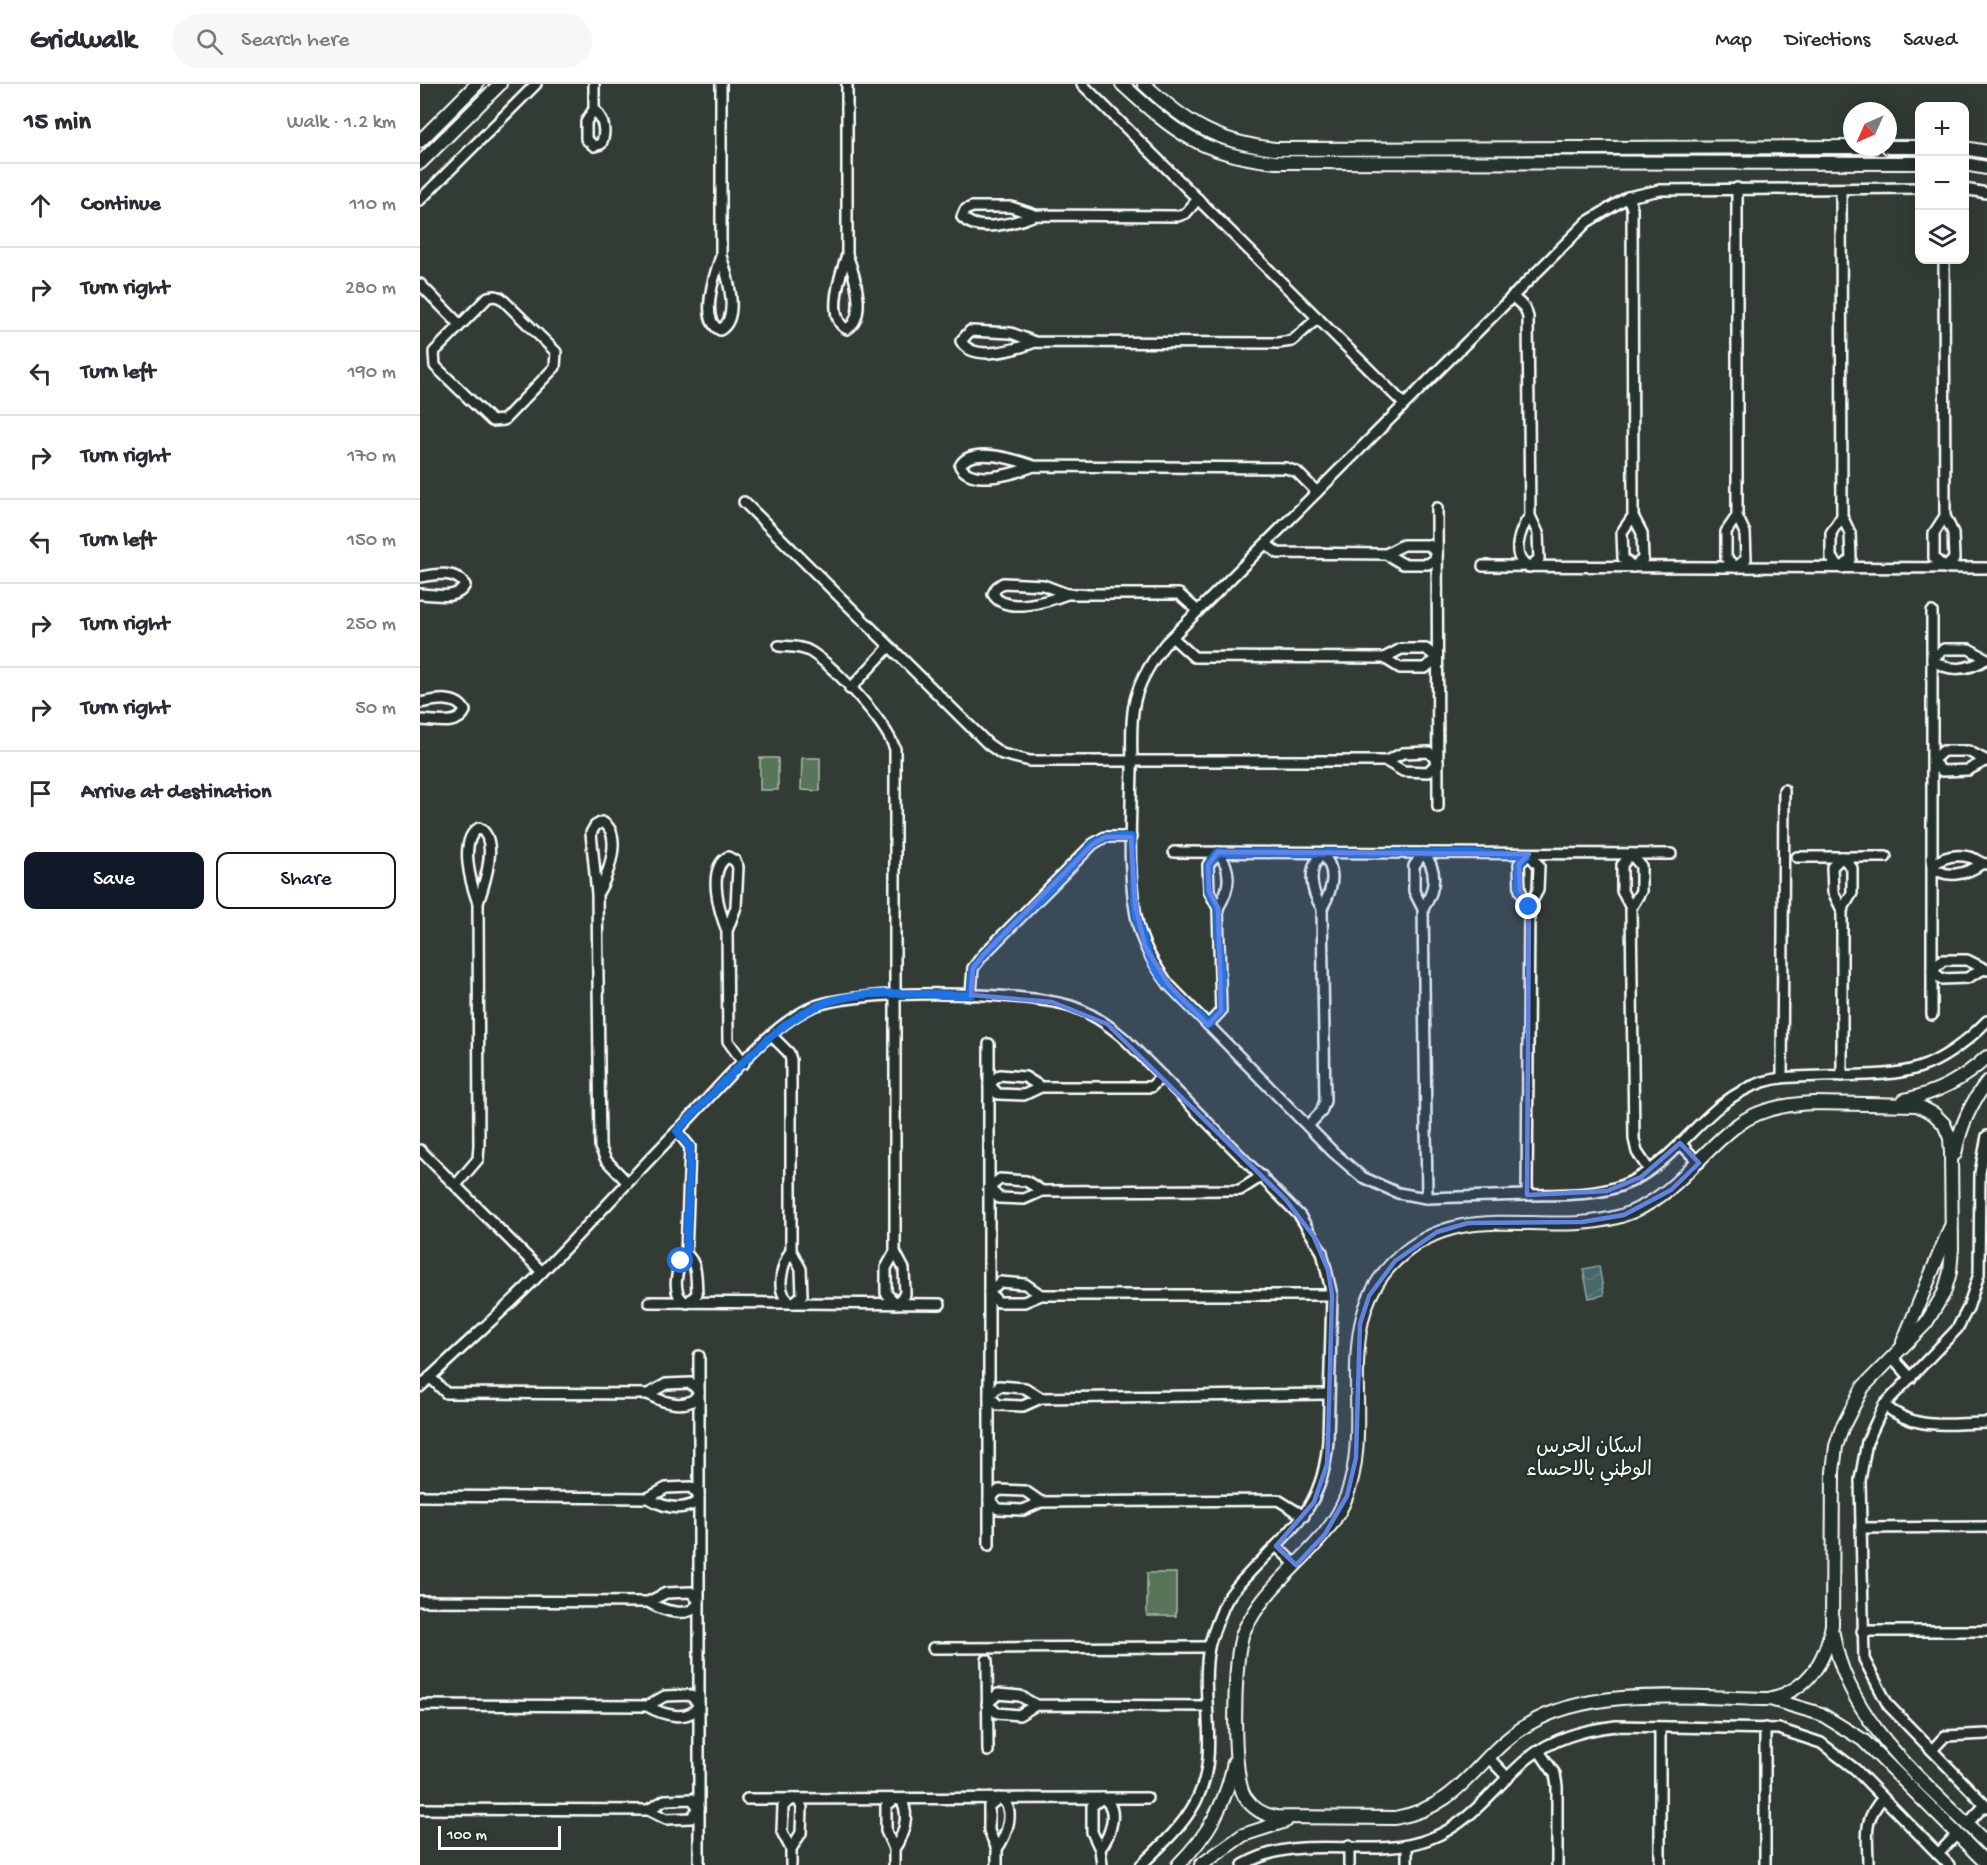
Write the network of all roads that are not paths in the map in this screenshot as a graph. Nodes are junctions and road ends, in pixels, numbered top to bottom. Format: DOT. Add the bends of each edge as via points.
graph roads {
  1 [pos="477,84"];
  2 [pos="500,84"];
  3 [pos="536,84"];
  4 [pos="594,84"];
  5 [pos="721,84"];
  6 [pos="847,84"];
  7 [pos="1082,84"];
  8 [pos="1122,84"];
  9 [pos="1144,84"];
  10 [pos="594,109"];
  11 [pos="436,125"];
  12 [pos="447,136"];
  13 [pos="420,141"];
  14 [pos="1843,147"];
  15 [pos="1897,147"];
  16 [pos="1915,147"];
  17 [pos="1969,149"];
  18 [pos="1987,152"];
  19 [pos="420,163"];
  20 [pos="1915,163"];
  21 [pos="1969,165"];
  22 [pos="1987,168"];
  23 [pos="1737,188"];
  24 [pos="1915,188"];
  25 [pos="1841,189"];
  26 [pos="1969,190"];
  27 [pos="1987,193"];
  28 [pos="1628,196"];
  29 [pos="1198,199"];
  30 [pos="420,200"];
  31 [pos="1035,215"];
  32 [pos="847,255"];
  33 [pos="721,256"];
  34 [pos="1944,264"];
  35 [pos="420,284"];
  36 [pos="1512,296"];
  37 [pos="1317,318"];
  38 [pos="460,325"];
  39 [pos="1035,342"];
  40 [pos="1404,404"];
  41 [pos="1034,466"];
  42 [pos="1317,492"];
  43 [pos="744,502"];
  44 [pos="1437,508"];
  45 [pos="1530,516"];
  46 [pos="1633,516"];
  47 [pos="1737,516"];
  48 [pos="1842,516"];
  49 [pos="1945,516"];
  50 [pos="1266,544"];
  51 [pos="1386,554"];
  52 [pos="1437,554"];
  53 [pos="1483,566"];
  54 [pos="1529,567"];
  55 [pos="1634,567"];
  56 [pos="1736,567"];
  57 [pos="1842,568"];
  58 [pos="1945,568"];
  59 [pos="1987,568"];
  60 [pos="420,577"];
  61 [pos="420,594"];
  62 [pos="1067,594"];
  63 [pos="1198,611"];
  64 [pos="1932,612"];
  65 [pos="1172,637"];
  66 [pos="779,646"];
  67 [pos="890,647"];
  68 [pos="1384,658"];
  69 [pos="1437,658"];
  70 [pos="1932,659"];
  71 [pos="1987,659"];
  72 [pos="850,688"];
  73 [pos="420,703"];
  74 [pos="420,720"];
  75 [pos="1386,761"];
  76 [pos="1932,761"];
  77 [pos="1986,761"];
  78 [pos="1132,762"];
  79 [pos="1437,762"];
  80 [pos="1784,790"];
  81 [pos="1438,807"];
  82 [pos="1131,837"];
  83 [pos="1174,852"];
  84 [pos="1218,852"];
  85 [pos="1322,853"];
  86 [pos="1423,853"];
  87 [pos="1528,854"];
  88 [pos="1631,854"];
  89 [pos="1671,854"];
  90 [pos="1797,857"];
  91 [pos="1842,857"];
  92 [pos="1886,857"];
  93 [pos="1984,864"];
  94 [pos="1932,866"];
  95 [pos="597,894"];
  96 [pos="478,903"];
  97 [pos="1529,907"];
  98 [pos="1218,908"];
  99 [pos="1322,908"];
  100 [pos="1631,908"];
  101 [pos="1423,909"];
  102 [pos="1842,910"];
  103 [pos="727,931"];
  104 [pos="1986,970"];
  105 [pos="1932,971"];
  106 [pos="971,995"];
  107 [pos="896,996"];
  108 [pos="1932,1016"];
  109 [pos="1987,1021"];
  110 [pos="1208,1025"];
  111 [pos="772,1036"];
  112 [pos="989,1044"];
  113 [pos="1987,1057"];
  114 [pos="744,1063"];
  115 [pos="1162,1076"];
  116 [pos="1842,1076"];
  117 [pos="1782,1077"];
  118 [pos="1987,1082"];
  119 [pos="989,1084"];
  120 [pos="1041,1087"];
  121 [pos="1891,1103"];
  122 [pos="1308,1126"];
  123 [pos="677,1131"];
  124 [pos="1987,1136"];
  125 [pos="1680,1143"];
  126 [pos="420,1150"];
  127 [pos="1699,1163"];
  128 [pos="1649,1170"];
  129 [pos="1951,1173"];
  130 [pos="1262,1176"];
  131 [pos="627,1182"];
  132 [pos="456,1185"];
  133 [pos="989,1188"];
  134 [pos="1042,1191"];
  135 [pos="1527,1195"];
  136 [pos="1427,1198"];
  137 [pos="1984,1217"];
  138 [pos="1953,1221"];
  139 [pos="791,1250"];
  140 [pos="895,1252"];
  141 [pos="686,1254"];
  142 [pos="542,1272"];
  143 [pos="1983,1274"];
  144 [pos="989,1292"];
  145 [pos="1041,1295"];
  146 [pos="1332,1295"];
  147 [pos="649,1302"];
  148 [pos="687,1303"];
  149 [pos="793,1303"];
  150 [pos="896,1304"];
  151 [pos="940,1304"];
  152 [pos="1896,1353"];
  153 [pos="699,1356"];
  154 [pos="430,1377"];
  155 [pos="1911,1378"];
  156 [pos="420,1387"];
  157 [pos="699,1392"];
  158 [pos="648,1394"];
  159 [pos="1327,1394"];
  160 [pos="989,1395"];
  161 [pos="1041,1398"];
  162 [pos="1884,1405"];
  163 [pos="1987,1423"];
  164 [pos="420,1496"];
  165 [pos="699,1496"];
  166 [pos="648,1498"];
  167 [pos="989,1499"];
  168 [pos="1041,1502"];
  169 [pos="1304,1516"];
  170 [pos="1861,1527"];
  171 [pos="1987,1527"];
  172 [pos="989,1545"];
  173 [pos="1276,1546"];
  174 [pos="1296,1565"];
  175 [pos="420,1601"];
  176 [pos="699,1601"];
  177 [pos="648,1602"];
  178 [pos="1832,1625"];
  179 [pos="1862,1631"];
  180 [pos="1987,1631"];
  181 [pos="1209,1647"];
  182 [pos="933,1648"];
  183 [pos="987,1660"];
  184 [pos="1768,1699"];
  185 [pos="699,1704"];
  186 [pos="987,1704"];
  187 [pos="420,1705"];
  188 [pos="1036,1705"];
  189 [pos="647,1706"];
  190 [pos="1207,1706"];
  191 [pos="1660,1728"];
  192 [pos="1765,1728"];
  193 [pos="1987,1734"];
  194 [pos="1236,1749"];
  195 [pos="1932,1750"];
  196 [pos="988,1751"];
  197 [pos="1539,1751"];
  198 [pos="1489,1758"];
  199 [pos="1919,1775"];
  200 [pos="1508,1778"];
  201 [pos="1909,1786"];
  202 [pos="999,1798"];
  203 [pos="1102,1798"];
  204 [pos="1147,1798"];
  205 [pos="1883,1798"];
  206 [pos="747,1799"];
  207 [pos="793,1799"];
  208 [pos="895,1799"];
  209 [pos="1986,1806"];
  210 [pos="699,1808"];
  211 [pos="420,1809"];
  212 [pos="648,1810"];
  213 [pos="1297,1818"];
  214 [pos="1967,1824"];
  215 [pos="1958,1834"];
  216 [pos="1987,1844"];
  217 [pos="1349,1846"];
  218 [pos="1407,1846"];
  219 [pos="791,1849"];
  220 [pos="894,1849"];
  221 [pos="997,1849"];
  222 [pos="1100,1849"];
  223 [pos="1938,1854"];
  224 [pos="1987,1864"];
  225 [pos="699,1865"];
  226 [pos="791,1865"];
  227 [pos="894,1865"];
  228 [pos="997,1865"];
  229 [pos="1102,1865"];
  230 [pos="1141,1865"];
  231 [pos="1178,1865"];
  232 [pos="1201,1865"];
  233 [pos="1243,1865"];
  234 [pos="1349,1865"];
  235 [pos="1407,1865"];
  236 [pos="1557,1865"];
  237 [pos="1660,1865"];
  238 [pos="1765,1865"];
  239 [pos="1868,1865"];
  240 [pos="1949,1865"];
  1 -- 11 [label="main road"];
  2 -- 12 [label="main road"];
  3 -- 30 [label="street"];
  4 -- 10 [label="street"];
  5 -- 33 [label="street"];
  6 -- 32 [label="street"];
  7 -- 29 [label="street"];
  8 -- 20 [label="main road" via="1175,130 1205,147 1247,159"];
  9 -- 14 [label="main road" via="1196,127 1222,139 1275,149"];
  11 -- 12 [label="main road"];
  11 -- 13 [label="main road"];
  12 -- 19 [label="main road"];
  15 -- 16 [label="main road"];
  17 -- 18 [label="main road"];
  21 -- 22 [label="main road"];
  23 -- 25 [label="street"];
  23 -- 28 [label="street" via="1660,190"];
  23 -- 47 [label="street"];
  24 -- 25 [label="street"];
  25 -- 48 [label="street"];
  26 -- 27 [label="street"];
  28 -- 36 [label="street" via="1587,222"];
  28 -- 46 [label="street" via="1632,208"];
  29 -- 31 [label="street" via="1178,216"];
  29 -- 37 [label="street"];
  31 -- 31 [label="street" via="1011,207 972,207 962,216 975,225 1016,223"];
  32 -- 32 [label="street" via="838,279 836,319 847,329 857,317 856,291"];
  33 -- 33 [label="street" via="712,280 710,320 720,330 731,318 730,292"];
  34 -- 49 [label="street"];
  35 -- 38 [label="street"];
  36 -- 40 [label="street"];
  36 -- 45 [label="street" via="1525,308 1528,317"];
  37 -- 39 [label="street" via="1292,341 1278,343"];
  37 -- 40 [label="street"];
  38 -- 38 [label="street" via="434,352 435,366 492,421 504,420 555,367 556,352 495,296 488,297"];
  39 -- 39 [label="street" via="1011,333 970,331 961,341 972,352 999,351"];
  40 -- 42 [label="street"];
  41 -- 41 [label="street" via="1010,458 970,456 960,466 972,476 1020,472"];
  41 -- 42 [label="street" via="1287,468 1297,472"];
  42 -- 50 [label="street"];
  43 -- 67 [label="street"];
  44 -- 52 [label="street"];
  45 -- 54 [label="street" via="1538,533 1539,559"];
  45 -- 54 [label="street" via="1519,532 1519,557"];
  46 -- 55 [label="street" via="1642,533 1642,559"];
  46 -- 55 [label="street" via="1622,532 1623,558"];
  47 -- 56 [label="street" via="1745,533 1746,559"];
  47 -- 56 [label="street" via="1726,532 1726,558"];
  48 -- 57 [label="street" via="1850,533 1851,559"];
  48 -- 57 [label="street" via="1831,533 1831,558"];
  49 -- 58 [label="street" via="1953,533 1954,559"];
  49 -- 58 [label="street" via="1934,533 1935,558"];
  50 -- 51 [label="street" via="1278,553"];
  50 -- 63 [label="street"];
  51 -- 52 [label="street" via="1403,545 1429,545"];
  51 -- 52 [label="street" via="1402,564 1428,564"];
  52 -- 69 [label="street"];
  53 -- 54 [label="street"];
  54 -- 55 [label="street"];
  55 -- 56 [label="street"];
  56 -- 57 [label="street"];
  57 -- 58 [label="street"];
  58 -- 59 [label="street"];
  60 -- 61 [label="street" via="453,574 465,585 455,595"];
  62 -- 62 [label="street" via="1043,585 1003,583 993,594 1005,604"];
  62 -- 63 [label="street" via="1179,594"];
  63 -- 65 [label="street"];
  64 -- 70 [label="street"];
  65 -- 68 [label="street" via="1194,657"];
  65 -- 78 [label="street" via="1148,669 1134,704"];
  66 -- 72 [label="street" via="811,651"];
  67 -- 72 [label="street"];
  67 -- 78 [label="street" via="1002,754 1030,761"];
  68 -- 69 [label="street" via="1401,649 1426,649"];
  68 -- 69 [label="street" via="1400,668 1425,668"];
  69 -- 79 [label="street"];
  70 -- 71 [label="street" via="1943,668 1969,668"];
  70 -- 71 [label="street" via="1944,649 1969,649"];
  70 -- 76 [label="street"];
  72 -- 107 [label="street" via="880,721 895,749"];
  73 -- 74 [label="street" via="454,700 465,711 456,721"];
  75 -- 78 [label="street"];
  75 -- 79 [label="street" via="1403,753 1429,752"];
  75 -- 79 [label="street" via="1403,771 1428,772"];
  76 -- 77 [label="street" via="1942,771 1968,770"];
  76 -- 77 [label="street" via="1943,751 1968,751"];
  76 -- 94 [label="street"];
  78 -- 82 [label="street"];
  79 -- 81 [label="street"];
  80 -- 117 [label="street"];
  82 -- 106 [label="street" via="1105,837 1093,844 983,955 973,968"];
  82 -- 110 [label="street" via="1135,904 1145,946 1169,985"];
  83 -- 84 [label="street"];
  84 -- 85 [label="street"];
  84 -- 98 [label="street" via="1208,865 1209,891"];
  84 -- 98 [label="street" via="1228,867 1228,891"];
  85 -- 86 [label="street"];
  85 -- 99 [label="street" via="1312,865 1313,890"];
  85 -- 99 [label="street" via="1332,866 1332,891"];
  86 -- 87 [label="street"];
  86 -- 101 [label="street" via="1414,866 1414,891"];
  86 -- 101 [label="street" via="1433,867 1433,892"];
  87 -- 88 [label="street"];
  87 -- 97 [label="street" via="1519,864 1520,890"];
  87 -- 97 [label="street" via="1539,866 1538,891"];
  88 -- 89 [label="street"];
  88 -- 100 [label="street" via="1622,865 1622,891"];
  88 -- 100 [label="street" via="1641,866 1641,891"];
  90 -- 91 [label="street"];
  91 -- 92 [label="street"];
  91 -- 102 [label="street" via="1832,867 1833,892"];
  91 -- 102 [label="street" via="1852,868 1852,893"];
  93 -- 94 [label="street" via="1969,857 1945,857"];
  93 -- 94 [label="street" via="1968,873 1944,874"];
  94 -- 105 [label="street"];
  95 -- 95 [label="street" via="606,882 611,858 612,832 602,822 591,833"];
  95 -- 131 [label="street" via="600,1147 606,1160"];
  96 -- 96 [label="street" via="487,878 489,838 479,828 468,839 472,887"];
  96 -- 132 [label="street" via="478,1159"];
  97 -- 135 [label="street"];
  98 -- 110 [label="street" via="1221,1011"];
  99 -- 122 [label="street" via="1325,1101"];
  100 -- 128 [label="street" via="1634,1139"];
  101 -- 136 [label="street"];
  102 -- 116 [label="street"];
  103 -- 103 [label="street" via="736,907 738,867 728,857 717,868 721,916"];
  103 -- 114 [label="street" via="729,1041"];
  104 -- 105 [label="street" via="1967,978 1950,979 1942,979"];
  104 -- 105 [label="street" via="1967,960 1943,960"];
  105 -- 108 [label="street"];
  106 -- 107 [label="street"];
  106 -- 115 [label="street" via="1052,1002 1088,1013 1125,1039"];
  107 -- 111 [label="street" via="833,1000 800,1014"];
  107 -- 140 [label="street"];
  109 -- 116 [label="street" via="1967,1041 1927,1067 1883,1076"];
  110 -- 122 [label="street"];
  111 -- 114 [label="street"];
  111 -- 139 [label="street" via="791,1060"];
  112 -- 119 [label="street"];
  113 -- 121 [label="main road" via="1937,1091"];
  114 -- 123 [label="street"];
  115 -- 120 [label="street" via="1151,1087"];
  115 -- 130 [label="street"];
  116 -- 117 [label="street"];
  117 -- 125 [label="street" via="1751,1086 1726,1100"];
  118 -- 129 [label="main road" via="1960,1131"];
  119 -- 120 [label="street" via="1000,1075 1025,1077"];
  119 -- 120 [label="street" via="998,1094 1024,1095"];
  119 -- 133 [label="street"];
  121 -- 127 [label="main road" via="1814,1102 1771,1109 1737,1125"];
  121 -- 129 [label="main road" via="1917,1106 1944,1124 1950,1138"];
  122 -- 136 [label="street" via="1362,1177 1398,1193"];
  123 -- 131 [label="street"];
  123 -- 141 [label="street" via="690,1147"];
  124 -- 137 [label="street" via="1982,1154"];
  125 -- 127 [label="street"];
  125 -- 128 [label="street"];
  126 -- 132 [label="street"];
  127 -- 174 [label="main road" via="1671,1190 1624,1215 1582,1222 1468,1223 1437,1232 1395,1261 1369,1296 1360,1324 1356,1458 1347,1496 1325,1534"];
  128 -- 135 [label="street" via="1607,1191"];
  129 -- 138 [label="main road"];
  130 -- 134 [label="street" via="1240,1191"];
  130 -- 146 [label="street" via="1314,1237 1328,1270"];
  131 -- 142 [label="street"];
  132 -- 142 [label="street"];
  133 -- 134 [label="street" via="999,1198 1024,1199"];
  133 -- 134 [label="street" via="1000,1179 1026,1181"];
  133 -- 144 [label="street"];
  135 -- 136 [label="street"];
  137 -- 143 [label="street"];
  138 -- 152 [label="main road"];
  138 -- 152 [label="main road" via="1950,1272 1944,1293 1926,1323"];
  139 -- 149 [label="street" via="798,1260 802,1294"];
  139 -- 149 [label="street" via="782,1269 782,1294"];
  140 -- 150 [label="street" via="904,1269 905,1294"];
  140 -- 150 [label="street" via="886,1268 886,1293"];
  141 -- 148 [label="street" via="677,1268 677,1293"];
  141 -- 148 [label="street" via="696,1269 697,1294"];
  142 -- 154 [label="street"];
  143 -- 155 [label="street" via="1957,1329"];
  144 -- 145 [label="street" via="998,1302 1024,1302"];
  144 -- 145 [label="street" via="1000,1282 1025,1284"];
  144 -- 160 [label="street"];
  145 -- 146 [label="street"];
  146 -- 159 [label="street"];
  147 -- 148 [label="street"];
  148 -- 149 [label="street"];
  149 -- 150 [label="street"];
  150 -- 151 [label="street"];
  152 -- 155 [label="street"];
  152 -- 178 [label="main road" via="1863,1387 1836,1446"];
  153 -- 157 [label="street"];
  154 -- 156 [label="street"];
  154 -- 158 [label="street" via="446,1393"];
  155 -- 162 [label="street"];
  157 -- 158 [label="street" via="691,1383 666,1384"];
  157 -- 158 [label="street" via="690,1402 665,1403"];
  157 -- 165 [label="street"];
  159 -- 161 [label="street"];
  159 -- 169 [label="street" via="1327,1464 1314,1502"];
  160 -- 161 [label="street" via="998,1405 1023,1406"];
  160 -- 161 [label="street" via="993,1389 1008,1387 1025,1388"];
  160 -- 167 [label="street"];
  162 -- 163 [label="street" via="1914,1424"];
  162 -- 170 [label="street" via="1862,1461"];
  164 -- 166 [label="street"];
  165 -- 166 [label="street" via="691,1487 657,1491"];
  165 -- 166 [label="street" via="690,1506 665,1507"];
  165 -- 176 [label="street"];
  167 -- 168 [label="street" via="998,1509 1023,1510"];
  167 -- 168 [label="street" via="999,1490 1025,1491"];
  167 -- 172 [label="street"];
  168 -- 169 [label="street" via="1278,1500"];
  169 -- 173 [label="street"];
  170 -- 171 [label="street"];
  170 -- 179 [label="street"];
  173 -- 174 [label="street"];
  173 -- 181 [label="street" via="1224,1606"];
  174 -- 194 [label="main road" via="1262,1602 1241,1638"];
  175 -- 177 [label="street"];
  176 -- 177 [label="street" via="691,1592 666,1593"];
  176 -- 177 [label="street" via="690,1611 673,1612"];
  176 -- 185 [label="street"];
  178 -- 184 [label="main road" via="1828,1647 1816,1671 1790,1691"];
  178 -- 199 [label="main road" via="1838,1660 1853,1697 1874,1728"];
  179 -- 180 [label="street"];
  179 -- 195 [label="street" via="1864,1659 1878,1689 1888,1705"];
  181 -- 182 [label="street"];
  181 -- 190 [label="street"];
  183 -- 186 [label="street"];
  184 -- 198 [label="main road" via="1593,1701 1570,1706 1530,1724"];
  184 -- 201 [label="main road" via="1835,1721 1863,1740"];
  185 -- 189 [label="street" via="690,1695 656,1699"];
  185 -- 189 [label="street" via="689,1714 664,1715"];
  185 -- 210 [label="street"];
  186 -- 188 [label="street" via="999,1694 1020,1696"];
  186 -- 188 [label="street" via="997,1713 1019,1715"];
  186 -- 196 [label="street"];
  187 -- 189 [label="street"];
  188 -- 190 [label="street"];
  190 -- 230 [label="street" via="1209,1761 1195,1803 1184,1821"];
  191 -- 192 [label="street"];
  191 -- 197 [label="street" via="1616,1726 1589,1730"];
  191 -- 237 [label="street"];
  192 -- 205 [label="street" via="1800,1734 1821,1743 1855,1769"];
  192 -- 238 [label="street"];
  193 -- 195 [label="street" via="1945,1736"];
  194 -- 213 [label="main road" via="1239,1784 1245,1798 1266,1815"];
  194 -- 231 [label="main road" via="1226,1793 1216,1816 1199,1844"];
  195 -- 209 [label="street"];
  197 -- 200 [label="street"];
  197 -- 236 [label="street" via="1555,1773"];
  198 -- 200 [label="street"];
  198 -- 213 [label="main road" via="1454,1793 1424,1811 1395,1818"];
  199 -- 201 [label="main road"];
  199 -- 214 [label="main road"];
  200 -- 218 [label="street" via="1461,1823"];
  201 -- 215 [label="main road"];
  202 -- 203 [label="street"];
  202 -- 208 [label="street"];
  202 -- 221 [label="street" via="989,1806 989,1832"];
  202 -- 221 [label="street" via="1008,1808 1007,1833"];
  203 -- 204 [label="street"];
  203 -- 222 [label="street" via="1092,1806 1092,1832"];
  203 -- 222 [label="street" via="1112,1808 1110,1833"];
  205 -- 223 [label="street"];
  205 -- 239 [label="street" via="1868,1819"];
  206 -- 207 [label="street"];
  207 -- 208 [label="street"];
  207 -- 219 [label="street" via="783,1806 782,1832"];
  207 -- 219 [label="street" via="802,1808 801,1833"];
  208 -- 220 [label="street" via="886,1806 888,1840"];
  208 -- 220 [label="street" via="902,1801 905,1808 904,1833"];
  209 -- 214 [label="street"];
  210 -- 212 [label="street" via="691,1818 666,1819"];
  210 -- 212 [label="street" via="692,1799 665,1800"];
  210 -- 225 [label="street"];
  211 -- 212 [label="street"];
  213 -- 232 [label="main road" via="1243,1835"];
  214 -- 216 [label="main road"];
  215 -- 223 [label="street"];
  215 -- 224 [label="main road"];
  217 -- 218 [label="street"];
  217 -- 233 [label="street" via="1280,1849"];
  217 -- 234 [label="street"];
  218 -- 235 [label="street"];
  219 -- 226 [label="street"];
  220 -- 227 [label="street"];
  221 -- 228 [label="street"];
  222 -- 229 [label="street"];
  223 -- 240 [label="street"];
}
